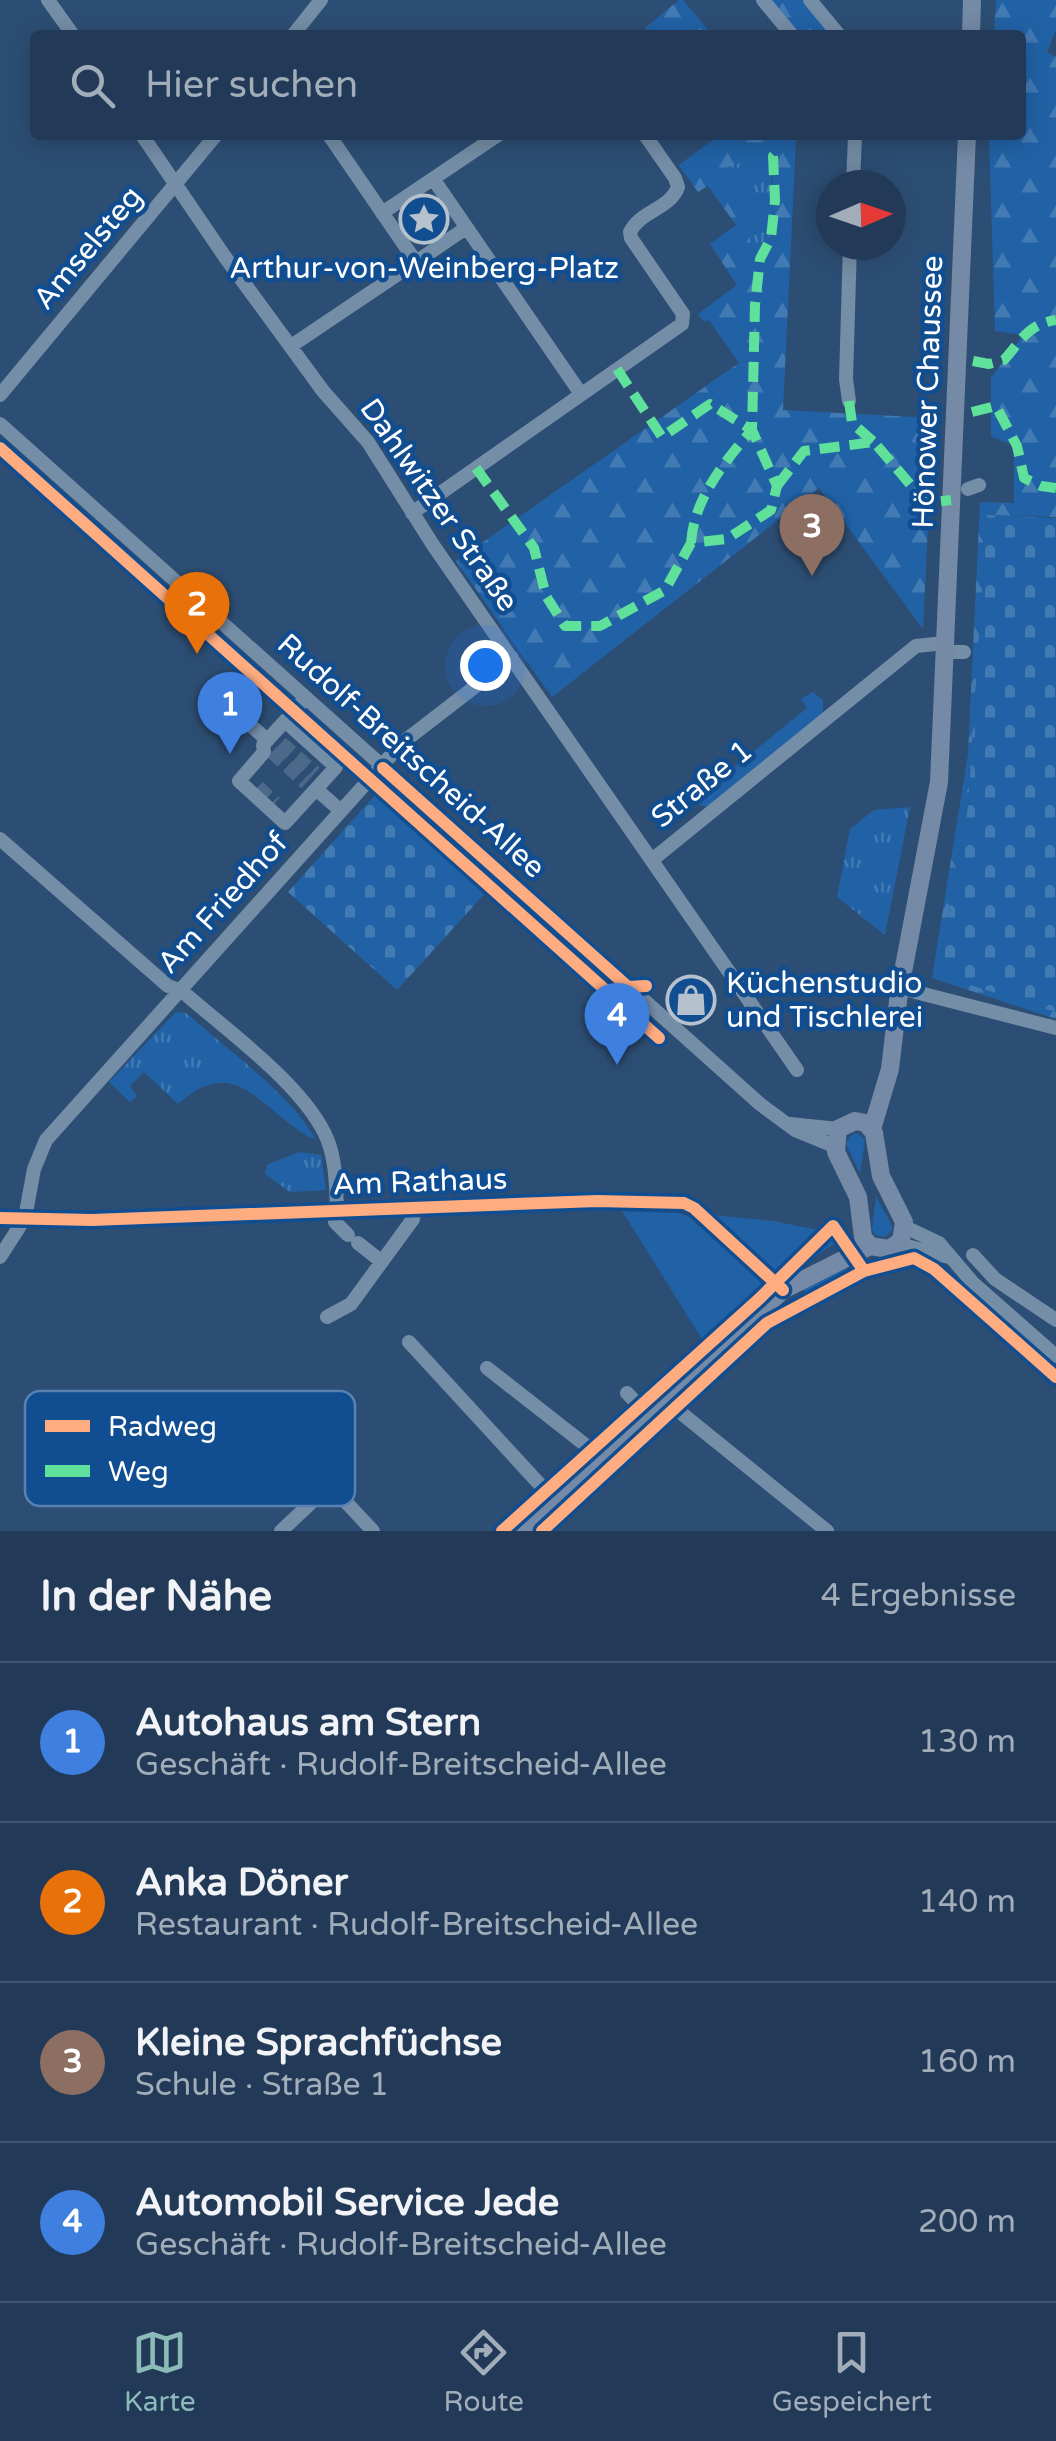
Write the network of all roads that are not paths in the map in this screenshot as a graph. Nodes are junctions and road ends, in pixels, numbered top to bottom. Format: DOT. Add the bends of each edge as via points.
graph roads {
  1 [pos="48,0"];
  2 [pos="320,0"];
  3 [pos="762,0"];
  4 [pos="810,0"];
  5 [pos="972,0"];
  6 [pos="69,30"];
  7 [pos="297,30"];
  8 [pos="788,30"];
  9 [pos="835,30"];
  10 [pos="970,30"];
  11 [pos="145,140"];
  12 [pos="212,140"];
  13 [pos="332,140"];
  14 [pos="491,140"];
  15 [pos="648,140"];
  16 [pos="854,140"];
  17 [pos="967,140"];
  18 [pos="853,170"];
  19 [pos="434,180"];
  20 [pos="176,186"];
  21 [pos="382,212"];
  22 [pos="466,228"];
  23 [pos="850,260"];
  24 [pos="416,262"];
  25 [pos="291,346"];
  26 [pos="582,394"];
  27 [pos="0,396"];
  28 [pos="849,401"];
  29 [pos="0,424"];
  30 [pos="412,513"];
  31 [pos="944,648"];
  32 [pos="964,652"];
  33 [pos="512,658"];
  34 [pos="305,699"];
  35 [pos="234,710"];
  36 [pos="285,721"];
  37 [pos="271,743"];
  38 [pos="382,767"];
  39 [pos="244,774"];
  40 [pos="315,783"];
  41 [pos="258,787"];
  42 [pos="275,803"];
  43 [pos="341,812"];
  44 [pos="291,817"];
  45 [pos="0,839"];
  46 [pos="652,860"];
  47 [pos="900,988"];
  48 [pos="182,991"];
  49 [pos="1056,1028"];
  50 [pos="797,1070"];
  51 [pos="865,1125"];
  52 [pos="836,1138"];
  53 [pos="414,1207"];
  54 [pos="336,1210"];
  55 [pos="0,1218"];
  56 [pos="25,1218"];
  57 [pos="902,1236"];
  58 [pos="866,1238"];
  59 [pos="973,1255"];
  60 [pos="0,1257"];
  61 [pos="382,1262"];
  62 [pos="783,1290"];
  63 [pos="327,1317"];
  64 [pos="1056,1320"];
  65 [pos="409,1342"];
  66 [pos="1053,1348"];
  67 [pos="487,1368"];
  68 [pos="627,1393"];
  69 [pos="664,1400"];
  70 [pos="648,1415"];
  71 [pos="602,1458"];
  72 [pos="555,1501"];
  73 [pos="308,1506"];
  74 [pos="350,1506"];
  75 [pos="810,1517"];
  76 [pos="281,1531"];
  77 [pos="373,1531"];
  78 [pos="522,1531"];
  79 [pos="797,1531"];
  80 [pos="826,1531"];
  1 -- 6 [label="street"];
  2 -- 7 [label="street"];
  3 -- 8 [label="street"];
  4 -- 9 [label="street"];
  5 -- 10 [label="main road"];
  11 -- 20 [label="street, Dahlwitzer Straße"];
  12 -- 20 [label="street, Amselsteg"];
  13 -- 21 [label="street"];
  14 -- 19 [label="street"];
  15 -- 26 [label="street" via="678,188 630,232 683,320"];
  16 -- 18 [label="street"];
  17 -- 31 [label="main road, Hönower Chaussee"];
  19 -- 21 [label="street"];
  19 -- 22 [label="street"];
  20 -- 25 [label="street, Dahlwitzer Straße"];
  20 -- 27 [label="street, Amselsteg"];
  21 -- 24 [label="street"];
  22 -- 24 [label="street"];
  22 -- 26 [label="street"];
  23 -- 28 [label="street"];
  24 -- 25 [label="street"];
  25 -- 30 [label="street, Dahlwitzer Straße" via="358,428"];
  26 -- 30 [label="street"];
  29 -- 34 [label="street, Rudolf-Breitscheid-Allee"];
  30 -- 33 [label="street, Dahlwitzer Straße"];
  31 -- 32 [label="street"];
  31 -- 46 [label="street, Straße 1" via="916,646"];
  31 -- 47 [label="main road, Hönower Chaussee" via="935,812"];
  33 -- 38 [label="street, Am Friedhof"];
  33 -- 46 [label="street, Dahlwitzer Straße"];
  34 -- 36 [label="street"];
  34 -- 38 [label="street, Rudolf-Breitscheid-Allee"];
  35 -- 37 [label="street"];
  36 -- 37 [label="street"];
  36 -- 40 [label="street" via="336,767"];
  37 -- 39 [label="street"];
  38 -- 43 [label="street, Am Friedhof"];
  38 -- 52 [label="street, Rudolf-Breitscheid-Allee" via="760,1104 789,1124"];
  39 -- 41 [label="street"];
  39 -- 44 [label="street" via="238,780 274,813 285,823"];
  40 -- 43 [label="street"];
  40 -- 44 [label="street"];
  42 -- 44 [label="street"];
  43 -- 48 [label="street, Am Friedhof"];
  45 -- 48 [label="street" via="168,986"];
  46 -- 50 [label="street, Straße 1"];
  47 -- 49 [label="street"];
  47 -- 51 [label="main road, Hönower Chaussee" via="890,1069"];
  48 -- 54 [label="street" via="311,1110 332,1153"];
  48 -- 56 [label="street, Am Friedhof" via="46,1140"];
  51 -- 52 [label="main road" via="850,1122"];
  51 -- 57 [label="main road"];
  52 -- 58 [label="main road"];
  53 -- 54 [label="street, Am Rathaus"];
  53 -- 61 [label="street" via="414,1219"];
  53 -- 62 [label="street, Am Rathaus" via="684,1202"];
  54 -- 56 [label="street, Am Rathaus"];
  54 -- 61 [label="street" via="335,1222"];
  55 -- 56 [label="street, Am Rathaus"];
  56 -- 60 [label="street"];
  57 -- 58 [label="main road" via="889,1249"];
  57 -- 66 [label="street" via="939,1243 992,1301"];
  58 -- 62 [label="main road"];
  59 -- 64 [label="street" via="995,1279"];
  61 -- 63 [label="street" via="350,1304"];
  62 -- 69 [label="main road"];
  65 -- 72 [label="street"];
  67 -- 71 [label="street"];
  68 -- 70 [label="street"];
  69 -- 70 [label="main road"];
  69 -- 75 [label="street"];
  70 -- 71 [label="main road"];
  71 -- 72 [label="main road"];
  72 -- 78 [label="main road"];
  73 -- 76 [label="street"];
  74 -- 77 [label="street"];
  75 -- 79 [label="street"];
  75 -- 80 [label="street"];
}
